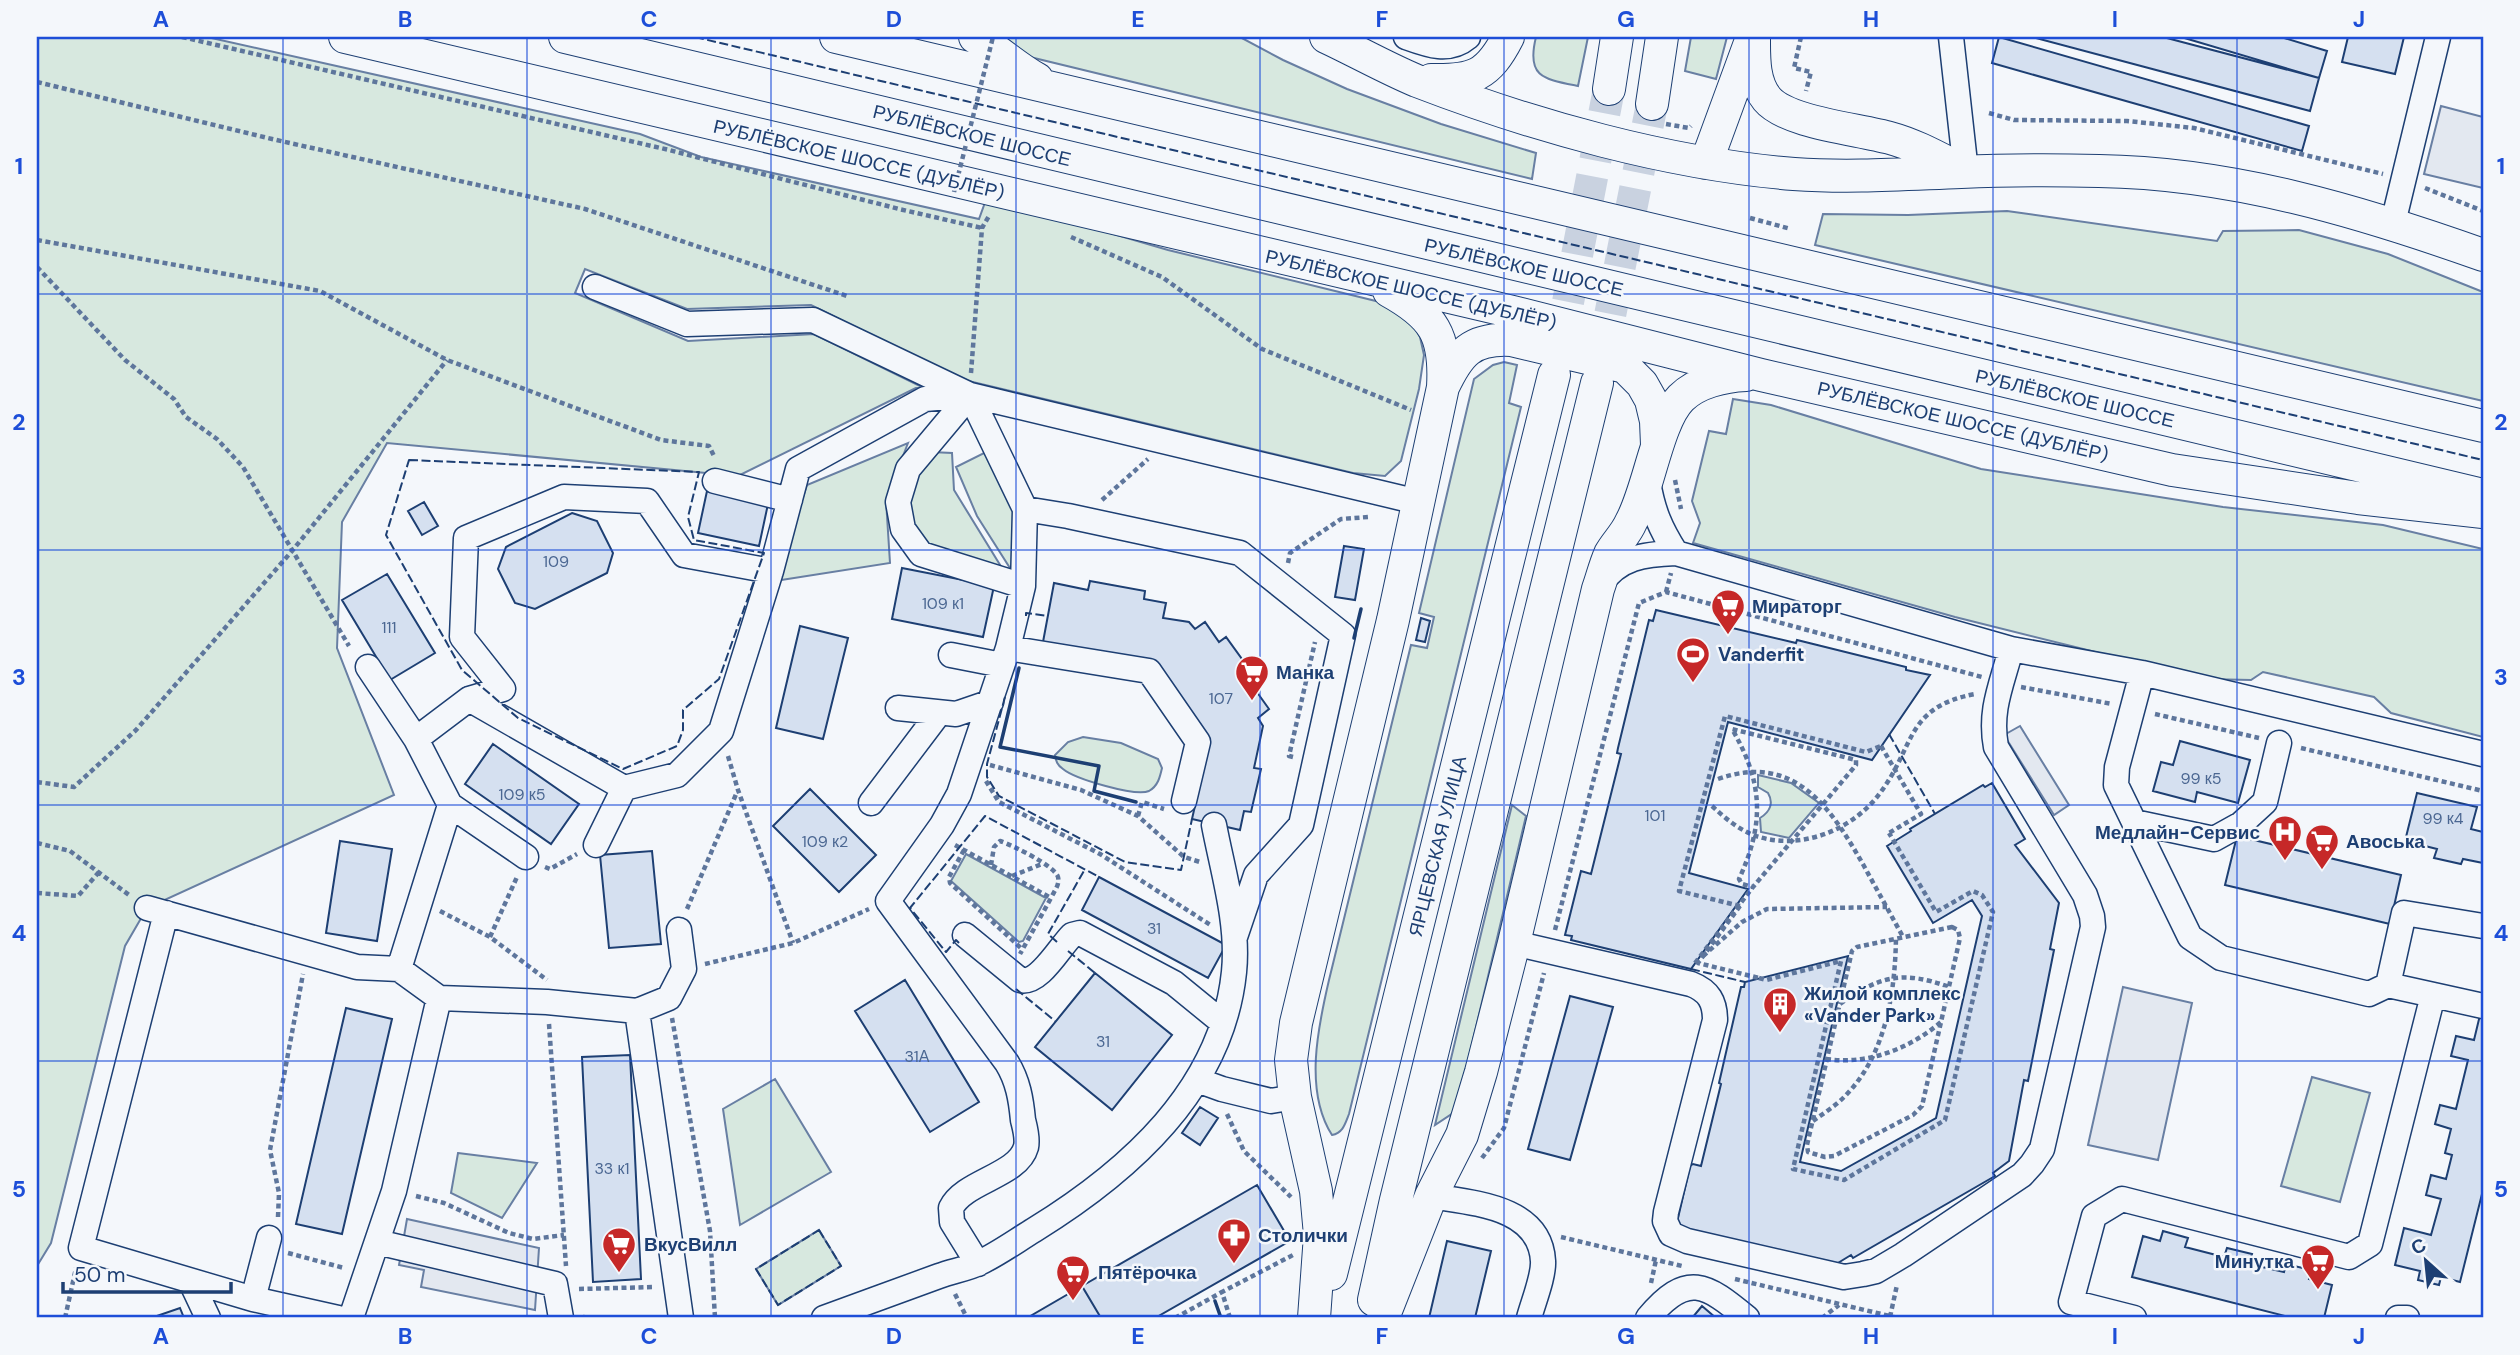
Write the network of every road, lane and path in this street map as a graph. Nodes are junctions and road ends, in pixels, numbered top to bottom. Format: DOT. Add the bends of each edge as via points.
graph roads {
  1 [pos="182,37"];
  2 [pos="565,37"];
  3 [pos="836,37"];
  4 [pos="975,37"];
  5 [pos="993,37"];
  6 [pos="1325,37"];
  7 [pos="1406,37"];
  8 [pos="1468,37"];
  9 [pos="1508,37"];
  10 [pos="1617,37"];
  11 [pos="1662,37"];
  12 [pos="1753,37"];
  13 [pos="1801,37"];
  14 [pos="1951,37"];
  15 [pos="2438,37"];
  16 [pos="355,39"];
  17 [pos="1415,80"];
  18 [pos="37,82"];
  19 [pos="1609,89"];
  20 [pos="1063,92"];
  21 [pos="1803,102"];
  22 [pos="1652,104"];
  23 [pos="1989,114"];
  24 [pos="1706,163"];
  25 [pos="1966,172"];
  26 [pos="2404,179"];
  27 [pos="954,192"];
  28 [pos="2483,211"];
  29 [pos="989,216"];
  30 [pos="1749,218"];
  31 [pos="2393,223"];
  32 [pos="982,228"];
  33 [pos="1791,229"];
  34 [pos="1060,232"];
  35 [pos="37,240"];
  36 [pos="2483,255"];
  37 [pos="37,267"];
  38 [pos="1367,278"];
  39 [pos="595,287"];
  40 [pos="847,296"];
  41 [pos="447,360"];
  42 [pos="1761,374"];
  43 [pos="1554,375"];
  44 [pos="1597,383"];
  45 [pos="1443,387"];
  46 [pos="970,395"];
  47 [pos="2483,426"];
  48 [pos="1167,442"];
  49 [pos="1432,442"];
  50 [pos="1657,448"];
  51 [pos="1648,482"];
  52 [pos="722,483"];
  53 [pos="2483,495"];
  54 [pos="790,500"];
  55 [pos="1418,502"];
  56 [pos="1025,509"];
  57 [pos="2483,512"];
  58 [pos="1368,517"];
  59 [pos="1082,519"];
  60 [pos="292,551"];
  61 [pos="1676,553"];
  62 [pos="771,571"];
  63 [pos="1023,586"];
  64 [pos="1284,588"];
  65 [pos="1598,589"];
  66 [pos="1321,617"];
  67 [pos="349,646"];
  68 [pos="2011,649"];
  69 [pos="951,655"];
  70 [pos="1005,657"];
  71 [pos="368,667"];
  72 [pos="2142,673"];
  73 [pos="2002,683"];
  74 [pos="469,699"];
  75 [pos="991,702"];
  76 [pos="898,708"];
  77 [pos="2132,708"];
  78 [pos="939,713"];
  79 [pos="721,731"];
  80 [pos="416,739"];
  81 [pos="2279,743"];
  82 [pos="2483,754"];
  83 [pos="1289,756"];
  84 [pos="972,760"];
  85 [pos="1753,772"];
  86 [pos="1718,779"];
  87 [pos="37,782"];
  88 [pos="624,788"];
  89 [pos="738,790"];
  90 [pos="2483,791"];
  91 [pos="1184,801"];
  92 [pos="870,803"];
  93 [pos="1824,804"];
  94 [pos="450,805"];
  95 [pos="1712,806"];
  96 [pos="2134,822"];
  97 [pos="1214,825"];
  98 [pos="1842,827"];
  99 [pos="1755,836"];
  100 [pos="1792,841"];
  101 [pos="37,843"];
  102 [pos="596,845"];
  103 [pos="526,857"];
  104 [pos="1043,863"];
  105 [pos="991,865"];
  106 [pos="1222,869"];
  107 [pos="99,872"];
  108 [pos="1011,876"];
  109 [pos="1754,887"];
  110 [pos="37,893"];
  111 [pos="1051,898"];
  112 [pos="421,901"];
  113 [pos="888,901"];
  114 [pos="1887,907"];
  115 [pos="156,910"];
  116 [pos="2483,926"];
  117 [pos="679,930"];
  118 [pos="965,935"];
  119 [pos="490,937"];
  120 [pos="1903,937"];
  121 [pos="1896,938"];
  122 [pos="1234,940"];
  123 [pos="793,943"];
  124 [pos="1514,943"];
  125 [pos="1022,949"];
  126 [pos="1549,951"];
  127 [pos="307,954"];
  128 [pos="399,969"];
  129 [pos="684,969"];
  130 [pos="1010,972"];
  131 [pos="1894,977"];
  132 [pos="1759,978"];
  133 [pos="2388,985"];
  134 [pos="1949,987"];
  135 [pos="2433,995"];
  136 [pos="439,998"];
  137 [pos="669,998"];
  138 [pos="547,1002"];
  139 [pos="1839,1005"];
  140 [pos="583,1006"];
  141 [pos="2483,1006"];
  142 [pos="637,1010"];
  143 [pos="1941,1022"];
  144 [pos="1223,1023"];
  145 [pos="1871,1058"];
  146 [pos="1826,1059"];
  147 [pos="1197,1080"];
  148 [pos="1222,1089"];
  149 [pos="1295,1097"];
  150 [pos="1812,1121"];
  151 [pos="1482,1159"];
  152 [pos="394,1191"];
  153 [pos="1432,1196"];
  154 [pos="1292,1198"];
  155 [pos="564,1235"];
  156 [pos="275,1238"];
  157 [pos="377,1242"];
  158 [pos="81,1248"];
  159 [pos="1303,1249"];
  160 [pos="978,1264"];
  161 [pos="365,1273"];
  162 [pos="191,1282"];
  163 [pos="676,1286"];
  164 [pos="561,1287"];
  165 [pos="1222,1292"];
  166 [pos="253,1299"];
  167 [pos="65,1318"];
  168 [pos="208,1318"];
  169 [pos="338,1318"];
  170 [pos="351,1318"];
  171 [pos="561,1318"];
  172 [pos="681,1318"];
  173 [pos="715,1318"];
  174 [pos="824,1318"];
  175 [pos="1175,1318"];
  176 [pos="1230,1318"];
  177 [pos="1314,1318"];
  178 [pos="1320,1318"];
  179 [pos="1370,1318"];
  180 [pos="1383,1318"];
  181 [pos="1529,1318"];
  182 [pos="1648,1318"];
  183 [pos="1747,1318"];
  184 [pos="1822,1318"];
  185 [pos="1898,1318"];
  186 [pos="2134,1318"];
  187 [pos="2398,1318"];
  188 [pos="2407,1318"];
  1 -- 32 [label="path"];
  2 -- 53 [label="main road, РУБЛЁВСКОЕ ШОССЕ"];
  3 -- 20 [label="main road"];
  4 -- 20 [label="main road" via="1024,72"];
  5 -- 27 [label="path, bridge"];
  6 -- 17 [label="main road"];
  7 -- 8 [label="street" via="1445,47"];
  9 -- 17 [label="main road" via="1477,75 1461,80"];
  10 -- 19 [label="main road"];
  11 -- 22 [label="main road"];
  12 -- 24 [label="main road"];
  12 -- 25 [label="main road" via="1754,65 1769,101 1795,116 1891,138"];
  13 -- 21 [label="path" via="1794,68 1811,72"];
  14 -- 25 [label="street"];
  15 -- 26 [label="street"];
  16 -- 38 [label="main road, РУБЛЁВСКОЕ ШОССЕ (ДУБЛЁР)"];
  17 -- 24 [label="main road" via="1553,126"];
  18 -- 40 [label="path" via="585,209"];
  20 -- 47 [label="main road"];
  23 -- 26 [label="path" via="2014,120 2127,121 2194,128"];
  24 -- 25 [label="main road" via="1795,174"];
  25 -- 31 [label="main road" via="2101,170 2169,175 2291,195"];
  26 -- 28 [label="path"];
  26 -- 31 [label="street"];
  29 -- 32 [label="path"];
  30 -- 33 [label="path"];
  31 -- 36 [label="main road"];
  32 -- 46 [label="path"];
  34 -- 49 [label="path" via="1162,277 1262,349 1411,410 1410,437"];
  35 -- 41 [label="path" via="320,291"];
  37 -- 60 [label="path" via="125,360 174,399 186,417 217,439 243,467"];
  38 -- 42 [label="main road, РУБЛЁВСКОЕ ШОССЕ (ДУБЛЁР)"];
  38 -- 45 [label="main road" via="1415,307 1436,330 1445,363"];
  39 -- 46 [label="street" via="687,324 813,320"];
  41 -- 52 [label="path" via="661,440 709,446"];
  41 -- 60 [label="path"];
  42 -- 50 [label="main road" via="1727,376 1681,397"];
  42 -- 57 [label="main road, РУБЛЁВСКОЕ ШОССЕ (ДУБЛЁР)" via="2172,470 2358,499"];
  43 -- 178 [label="main road, ЯРЦЕВСКАЯ УЛИЦА"];
  44 -- 179 [label="main road"];
  45 -- 49 [label="main road"];
  45 -- 50 [label="main road" via="1461,355 1493,339 1620,365 1637,378 1651,400"];
  46 -- 48 [label="street"];
  46 -- 54 [label="street" via="925,399 798,469"];
  46 -- 56 [label="street"];
  46 -- 63 [label="street" via="908,469 898,502 903,529 921,554"];
  48 -- 55 [label="street"];
  48 -- 59 [label="path"];
  49 -- 55 [label="main road"];
  50 -- 51 [label="main road"];
  51 -- 61 [label="street" via="1653,510"];
  51 -- 65 [label="main road" via="1631,523 1610,554"];
  52 -- 54 [label="street"];
  54 -- 62 [label="street"];
  55 -- 149 [label="main road" via="1296,1023 1291,1060"];
  56 -- 59 [label="street"];
  56 -- 63 [label="street"];
  58 -- 64 [label="path" via="1341,519 1290,554"];
  59 -- 64 [label="street" via="1240,553"];
  60 -- 67 [label="path"];
  60 -- 87 [label="path" via="136,730 74,787"];
  61 -- 65 [label="street" via="1626,560 1608,573"];
  61 -- 68 [label="street"];
  62 -- 74 [label="street" via="684,555 647,501 564,497 466,538 462,637 503,689"];
  62 -- 79 [label="street"];
  63 -- 70 [label="street"];
  64 -- 66 [label="street"];
  65 -- 124 [label="main road"];
  66 -- 83 [label="path"];
  66 -- 122 [label="street" via="1343,635 1301,825 1256,875"];
  68 -- 72 [label="street"];
  68 -- 73 [label="street"];
  69 -- 70 [label="street"];
  70 -- 75 [label="street"];
  70 -- 91 [label="street" via="1149,671 1198,742"];
  71 -- 80 [label="street"];
  72 -- 77 [label="street"];
  72 -- 82 [label="street"];
  73 -- 77 [label="path"];
  73 -- 126 [label="street" via="1992,726 1996,747 2085,895 2093,927 2042,1149 2022,1175 1876,1271 1844,1277 1676,1238 1667,1228 1667,1212 1715,1020 1710,996 1638,962"];
  74 -- 80 [label="street"];
  74 -- 88 [label="street"];
  75 -- 78 [label="street" via="956,714"];
  75 -- 84 [label="street"];
  76 -- 78 [label="street"];
  77 -- 81 [label="path"];
  77 -- 96 [label="street" via="2116,785"];
  78 -- 92 [label="street"];
  79 -- 88 [label="street" via="677,775"];
  79 -- 89 [label="path"];
  80 -- 94 [label="street"];
  81 -- 90 [label="path"];
  81 -- 96 [label="street" via="2265,802 2241,824 2214,839"];
  84 -- 106 [label="path" via="1081,790 1138,816 1184,857"];
  84 -- 113 [label="street" via="942,825"];
  84 -- 122 [label="path" via="999,802 1100,855"];
  85 -- 86 [label="path"];
  85 -- 93 [label="path" via="1792,780"];
  85 -- 93 [label="path" via="1732,729 1856,760"];
  85 -- 99 [label="path" via="1758,802"];
  88 -- 102 [label="street"];
  89 -- 117 [label="path"];
  89 -- 123 [label="path"];
  93 -- 98 [label="path"];
  93 -- 100 [label="path"];
  94 -- 103 [label="street"];
  94 -- 112 [label="street"];
  95 -- 99 [label="path"];
  96 -- 133 [label="street" via="2190,937 2221,958 2369,994"];
  97 -- 106 [label="street"];
  98 -- 100 [label="path"];
  98 -- 114 [label="path"];
  98 -- 126 [label="path" via="1879,795 1920,722 1944,704 1978,694 1985,678 1666,592 1639,603"];
  99 -- 100 [label="path"];
  99 -- 109 [label="path" via="1739,879"];
  100 -- 109 [label="path"];
  101 -- 107 [label="path" via="70,851"];
  102 -- 103 [label="path" via="550,869"];
  103 -- 119 [label="path"];
  104 -- 105 [label="path" via="1000,841 994,847"];
  104 -- 108 [label="path"];
  104 -- 111 [label="path" via="1058,877"];
  105 -- 108 [label="path"];
  105 -- 125 [label="path" via="962,849 950,883"];
  106 -- 122 [label="street"];
  107 -- 110 [label="path" via="78,896"];
  107 -- 115 [label="path"];
  108 -- 111 [label="path"];
  109 -- 114 [label="path" via="1694,967 1742,922 1767,909"];
  111 -- 125 [label="path"];
  112 -- 119 [label="path"];
  112 -- 128 [label="street"];
  113 -- 123 [label="path"];
  113 -- 160 [label="street" via="1007,1063 1018,1088 1027,1142 1023,1153 951,1208 952,1223"];
  114 -- 120 [label="path"];
  115 -- 127 [label="street"];
  115 -- 158 [label="street"];
  116 -- 133 [label="street" via="2404,912"];
  117 -- 129 [label="street"];
  118 -- 130 [label="street"];
  119 -- 140 [label="path"];
  120 -- 121 [label="path"];
  120 -- 134 [label="path" via="1952,927 1958,930"];
  121 -- 131 [label="path"];
  121 -- 139 [label="path" via="1852,951"];
  122 -- 144 [label="street" via="1226,966"];
  123 -- 129 [label="path"];
  124 -- 126 [label="street"];
  124 -- 153 [label="main road" via="1462,1135"];
  125 -- 130 [label="path"];
  126 -- 151 [label="path" via="1504,1128"];
  127 -- 128 [label="street" via="357,967"];
  127 -- 156 [label="path" via="270,1150 279,1193"];
  128 -- 136 [label="street"];
  129 -- 137 [label="street"];
  130 -- 144 [label="street" via="1026,982 1033,979 1069,937 1080,933 1174,982"];
  131 -- 134 [label="path" via="1928,979"];
  131 -- 139 [label="path" via="1869,985"];
  131 -- 145 [label="path" via="1886,1021"];
  132 -- 132 [label="path, bridge" via="1841,961 1793,1169 1844,1180 1945,1120 1993,912 1982,895 1973,891 1936,912 1889,833 1921,814 1881,746 1867,752 1725,716 1679,891 1741,906 1698,963"];
  133 -- 135 [label="street"];
  134 -- 143 [label="path"];
  135 -- 141 [label="street"];
  135 -- 186 [label="street" via="2370,1244 2349,1257 2122,1199 2094,1216 2071,1303"];
  136 -- 138 [label="street"];
  136 -- 152 [label="street"];
  137 -- 142 [label="street"];
  137 -- 173 [label="path" via="710,1231"];
  138 -- 140 [label="street"];
  138 -- 155 [label="path"];
  139 -- 146 [label="path"];
  140 -- 142 [label="street"];
  142 -- 163 [label="street"];
  143 -- 145 [label="path" via="1903,1047"];
  143 -- 150 [label="path" via="1923,1101 1913,1115 1828,1157 1807,1149"];
  144 -- 147 [label="street"];
  145 -- 146 [label="path"];
  145 -- 150 [label="path" via="1847,1094"];
  146 -- 150 [label="path"];
  147 -- 148 [label="street"];
  147 -- 160 [label="street" via="1165,1124 1103,1184"];
  148 -- 149 [label="street" via="1271,1101"];
  148 -- 154 [label="path" via="1223,1107 1244,1151"];
  149 -- 177 [label="main road" via="1316,1191 1320,1235"];
  152 -- 155 [label="path" via="444,1203 509,1233 533,1239"];
  152 -- 157 [label="street"];
  153 -- 180 [label="main road"];
  153 -- 181 [label="street" via="1503,1210 1530,1229 1543,1263"];
  155 -- 164 [label="path"];
  156 -- 161 [label="path"];
  156 -- 166 [label="street"];
  157 -- 161 [label="street"];
  157 -- 164 [label="street"];
  158 -- 162 [label="street"];
  158 -- 167 [label="path"];
  159 -- 165 [label="path"];
  160 -- 174 [label="street"];
  161 -- 170 [label="street"];
  162 -- 166 [label="street"];
  162 -- 168 [label="street"];
  163 -- 164 [label="path"];
  163 -- 172 [label="street"];
  164 -- 171 [label="street"];
  165 -- 175 [label="path"];
  165 -- 176 [label="path"];
  166 -- 169 [label="street"];
  182 -- 183 [label="street" via="1672,1294 1697,1288 1717,1294"];
  184 -- 185 [label="path" via="1840,1304"];
  187 -- 188 [label="street"];
}
